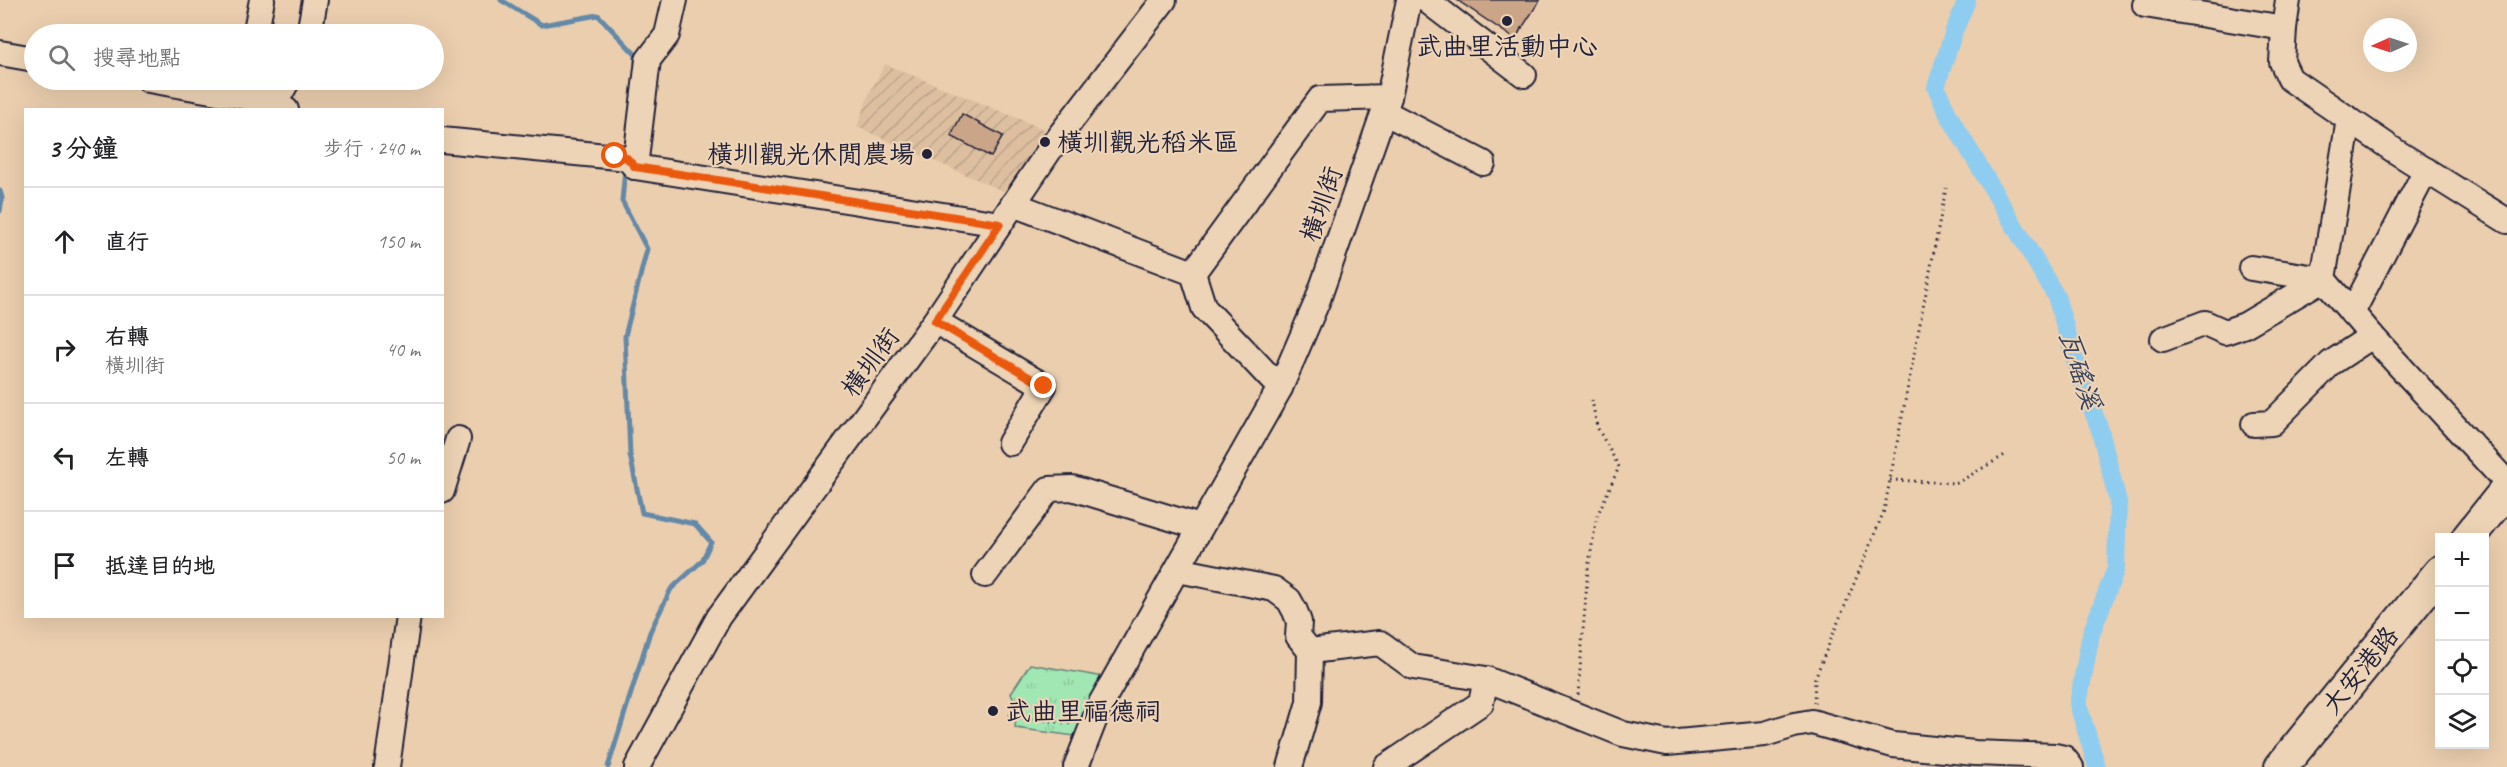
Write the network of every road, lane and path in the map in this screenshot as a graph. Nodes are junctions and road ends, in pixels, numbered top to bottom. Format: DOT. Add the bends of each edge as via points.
graph roads {
  1 [pos="262,0"];
  2 [pos="315,0"];
  3 [pos="675,0"];
  4 [pos="1164,0"];
  5 [pos="1409,0"];
  6 [pos="1426,0"];
  7 [pos="2288,0"];
  8 [pos="2145,5"];
  9 [pos="257,24"];
  10 [pos="311,24"];
  11 [pos="2284,28"];
  12 [pos="0,53"];
  13 [pos="24,57"];
  14 [pos="1524,75"];
  15 [pos="196,90"];
  16 [pos="284,90"];
  17 [pos="1387,104"];
  18 [pos="277,107"];
  19 [pos="2349,119"];
  20 [pos="444,140"];
  21 [pos="626,160"];
  22 [pos="1483,163"];
  23 [pos="2426,170"];
  24 [pos="1946,188"];
  25 [pos="1013,204"];
  26 [pos="2507,221"];
  27 [pos="1000,224"];
  28 [pos="2251,268"];
  29 [pos="1193,273"];
  30 [pos="2323,279"];
  31 [pos="2352,313"];
  32 [pos="935,321"];
  33 [pos="2372,336"];
  34 [pos="2163,339"];
  35 [pos="1280,388"];
  36 [pos="1592,400"];
  37 [pos="2254,424"];
  38 [pos="458,440"];
  39 [pos="1010,443"];
  40 [pos="2005,455"];
  41 [pos="1890,480"];
  42 [pos="2507,483"];
  43 [pos="444,485"];
  44 [pos="2507,489"];
  45 [pos="1200,528"];
  46 [pos="2471,533"];
  47 [pos="1178,570"];
  48 [pos="985,575"];
  49 [pos="2435,577"];
  50 [pos="408,618"];
  51 [pos="1310,651"];
  52 [pos="1486,679"];
  53 [pos="1009,715"];
  54 [pos="1577,715"];
  55 [pos="1812,722"];
  56 [pos="1092,726"];
  57 [pos="387,767"];
  58 [pos="637,767"];
  59 [pos="1076,767"];
  60 [pos="1290,767"];
  61 [pos="1386,767"];
  62 [pos="2071,767"];
  63 [pos="2281,767"];
  1 -- 9 [label="street"];
  2 -- 10 [label="street"];
  3 -- 21 [label="street" via="667,35 648,60"];
  4 -- 25 [label="street, 橫圳街" via="1057,139"];
  5 -- 17 [label="street, 橫圳街"];
  6 -- 14 [label="street"];
  7 -- 11 [label="street"];
  8 -- 11 [label="street"];
  11 -- 19 [label="street" via="2282,62 2290,79"];
  12 -- 13 [label="street"];
  15 -- 18 [label="street"];
  16 -- 18 [label="street"];
  17 -- 22 [label="street"];
  17 -- 29 [label="street" via="1320,99"];
  17 -- 35 [label="street, 橫圳街" via="1317,302"];
  19 -- 23 [label="street"];
  19 -- 30 [label="street"];
  20 -- 21 [label="street"];
  21 -- 27 [label="street"];
  23 -- 26 [label="street"];
  23 -- 31 [label="street"];
  24 -- 41 [label="path"];
  25 -- 27 [label="street, 橫圳街"];
  25 -- 29 [label="street"];
  27 -- 32 [label="street, 橫圳街"];
  28 -- 30 [label="street"];
  29 -- 35 [label="street" via="1204,308"];
  30 -- 31 [label="street"];
  30 -- 34 [label="street" via="2246,325 2225,332 2205,323"];
  31 -- 33 [label="street"];
  32 -- 39 [label="street" via="1044,386"];
  32 -- 58 [label="street, 橫圳街" via="719,617"];
  33 -- 37 [label="street" via="2331,363 2272,423"];
  33 -- 42 [label="street"];
  35 -- 45 [label="street, 橫圳街"];
  36 -- 54 [label="path" via="1598,427 1618,467 1597,516 1588,569"];
  38 -- 43 [label="street"];
  40 -- 41 [label="path" via="1957,483"];
  41 -- 55 [label="path" via="1884,512 1815,678"];
  44 -- 46 [label="main road"];
  45 -- 47 [label="street, 橫圳街"];
  45 -- 48 [label="street" via="1072,488 1049,489"];
  47 -- 51 [label="street" via="1274,589 1289,600 1299,622 1298,636"];
  47 -- 56 [label="street, 橫圳街" via="1101,703"];
  49 -- 63 [label="main road, 大安港路"];
  50 -- 57 [label="street"];
  51 -- 52 [label="street" via="1380,643 1413,667"];
  51 -- 60 [label="street" via="1309,702"];
  52 -- 54 [label="street"];
  52 -- 61 [label="street" via="1481,703"];
  53 -- 56 [label="path"];
  54 -- 55 [label="street" via="1623,734 1667,743 1765,734"];
  55 -- 62 [label="street" via="1893,745 2055,756 2064,758"];
  56 -- 59 [label="street, 橫圳街"];
}
